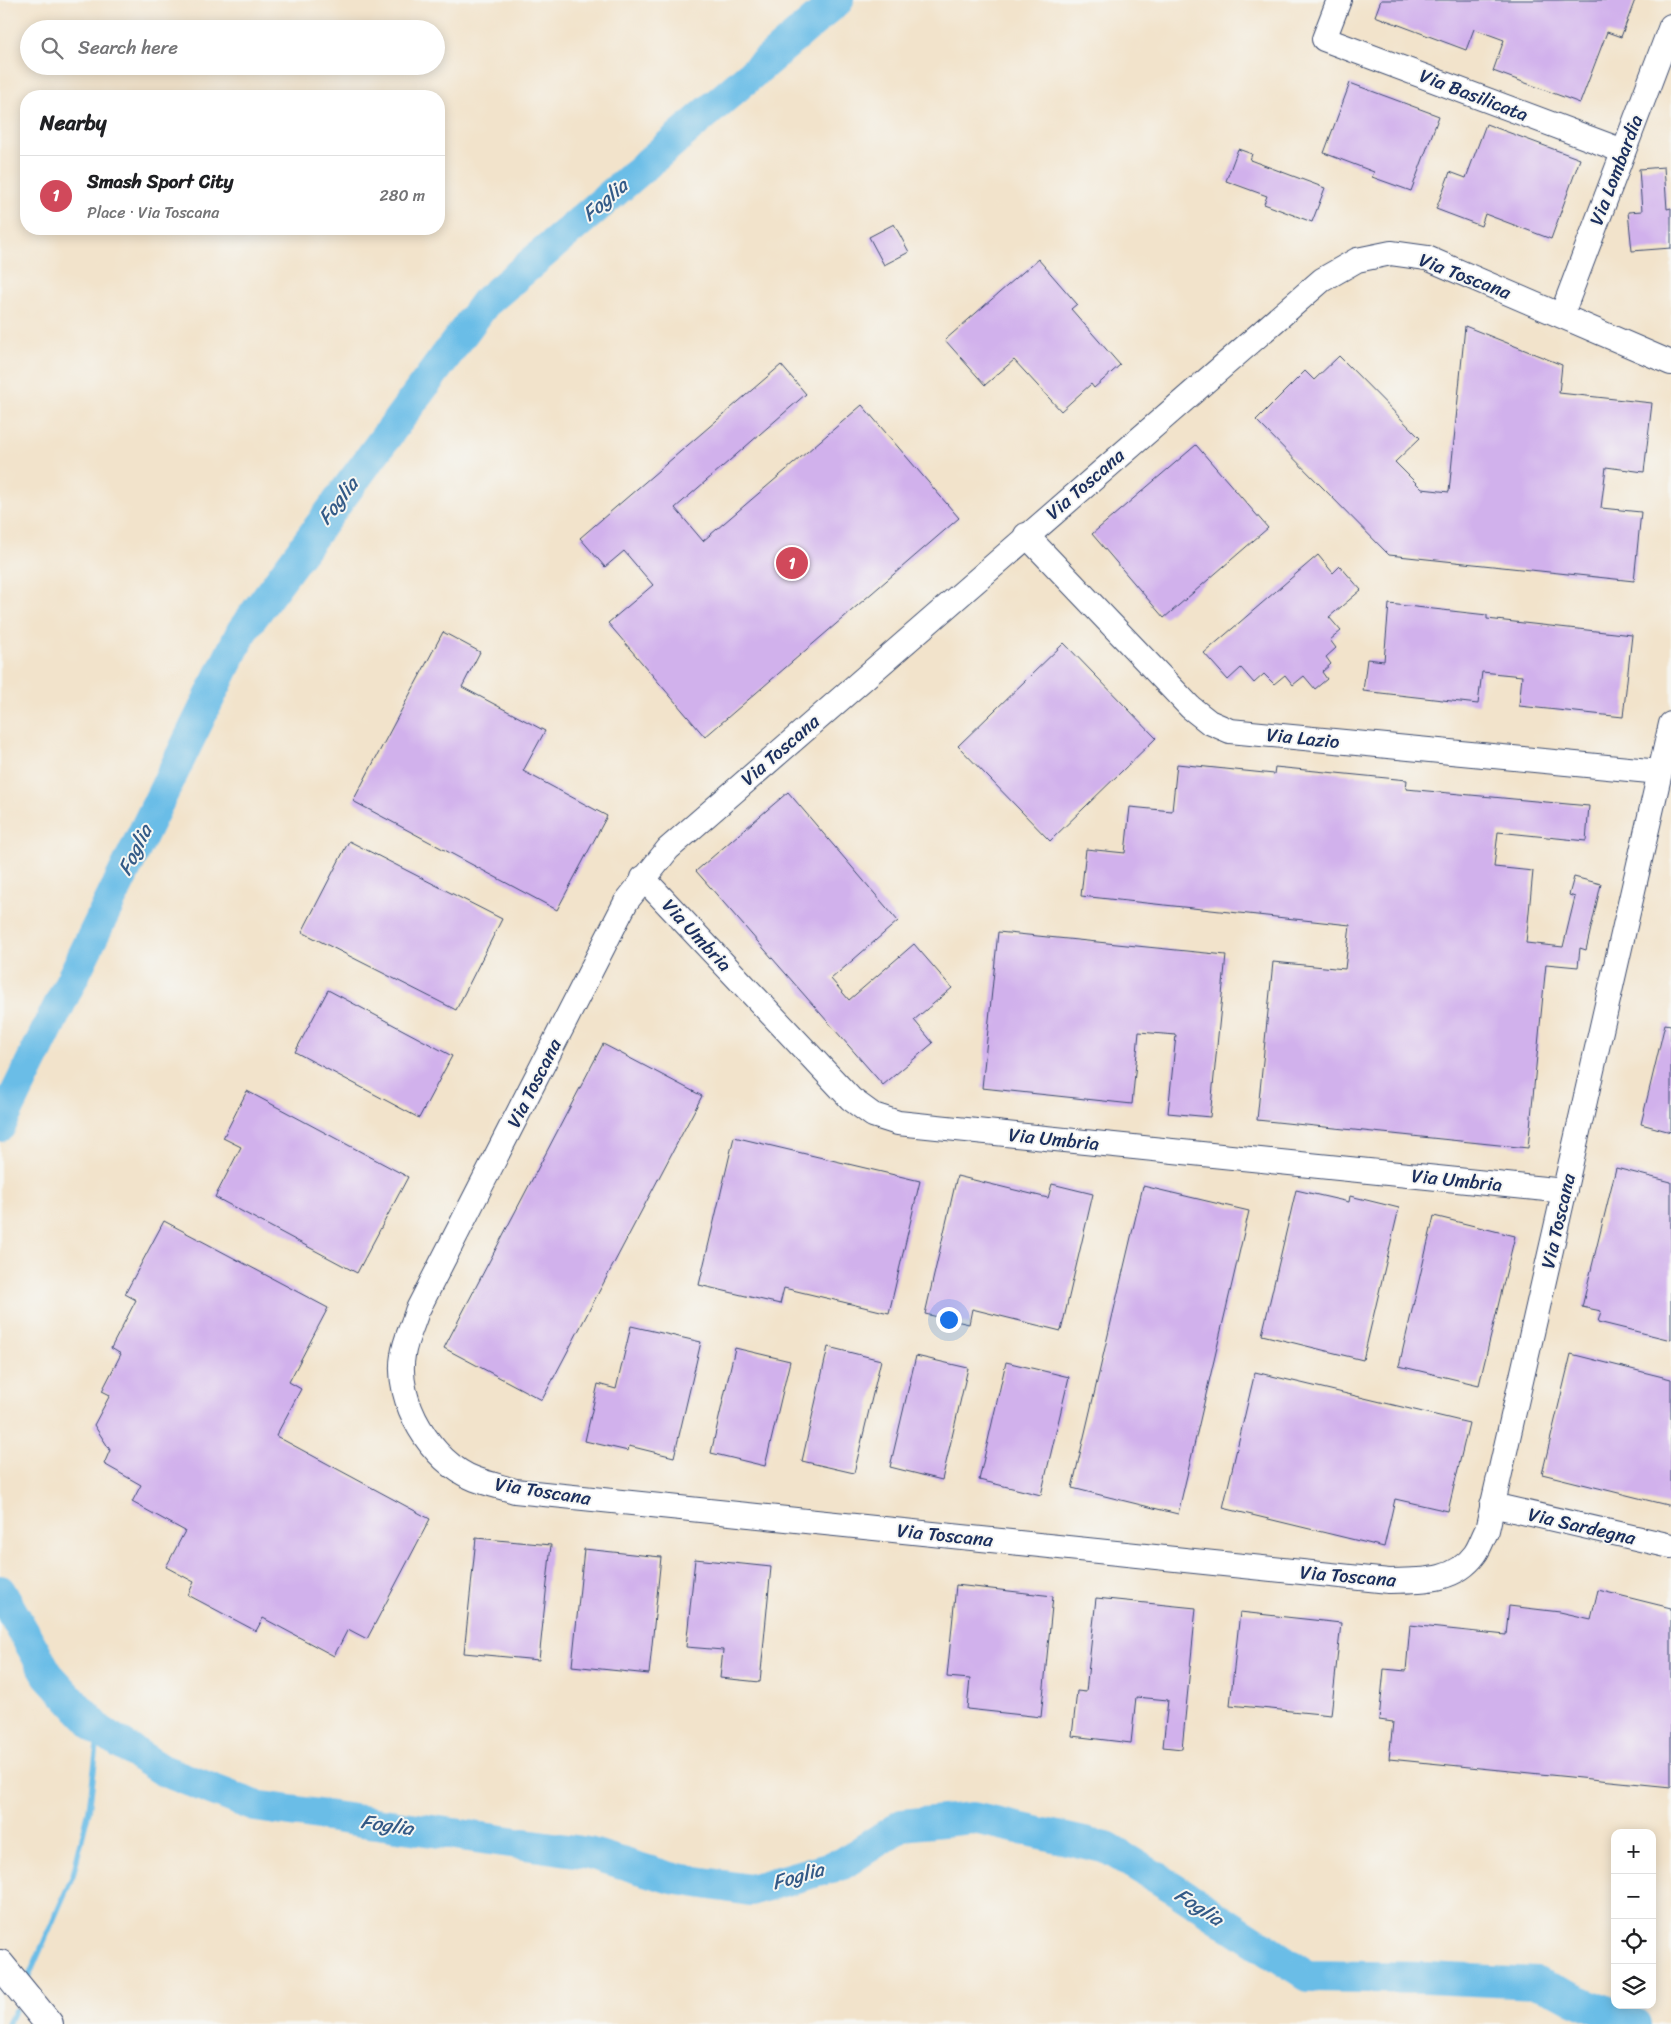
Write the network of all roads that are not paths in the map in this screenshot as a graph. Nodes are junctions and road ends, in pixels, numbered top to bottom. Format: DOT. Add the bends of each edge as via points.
graph roads {
  1 [pos="1339,0"];
  2 [pos="1671,26"];
  3 [pos="1623,151"];
  4 [pos="1562,314"];
  5 [pos="1671,362"];
  6 [pos="1026,535"];
  7 [pos="1671,724"];
  8 [pos="1660,772"];
  9 [pos="643,878"];
  10 [pos="1565,1191"];
  11 [pos="1492,1505"];
  12 [pos="1671,1546"];
  13 [pos="0,1964"];
  14 [pos="49,2024"];
  1 -- 3 [label="street, Via Basilicata" via="1324,39"];
  2 -- 3 [label="street, Via Lombardia"];
  3 -- 4 [label="street, Via Lombardia"];
  4 -- 5 [label="street, Via Toscana"];
  4 -- 6 [label="street, Via Toscana" via="1427,258 1391,253 1357,260 1322,280"];
  6 -- 8 [label="street, Via Lazio" via="1190,707 1209,722 1230,731"];
  6 -- 9 [label="street, Via Toscana" via="668,849"];
  7 -- 8 [label="street, Via Toscana"];
  8 -- 10 [label="street, Via Toscana"];
  9 -- 10 [label="street, Via Umbria" via="851,1099 873,1115 898,1124"];
  9 -- 11 [label="street, Via Toscana" via="626,902 417,1311 402,1355 404,1390 416,1425 440,1456 473,1479 515,1491 1389,1581 1432,1580 1457,1572 1475,1554 1486,1530"];
  10 -- 11 [label="street, Via Toscana"];
  11 -- 12 [label="street, Via Sardegna"];
  13 -- 14 [label="main road"];
}
